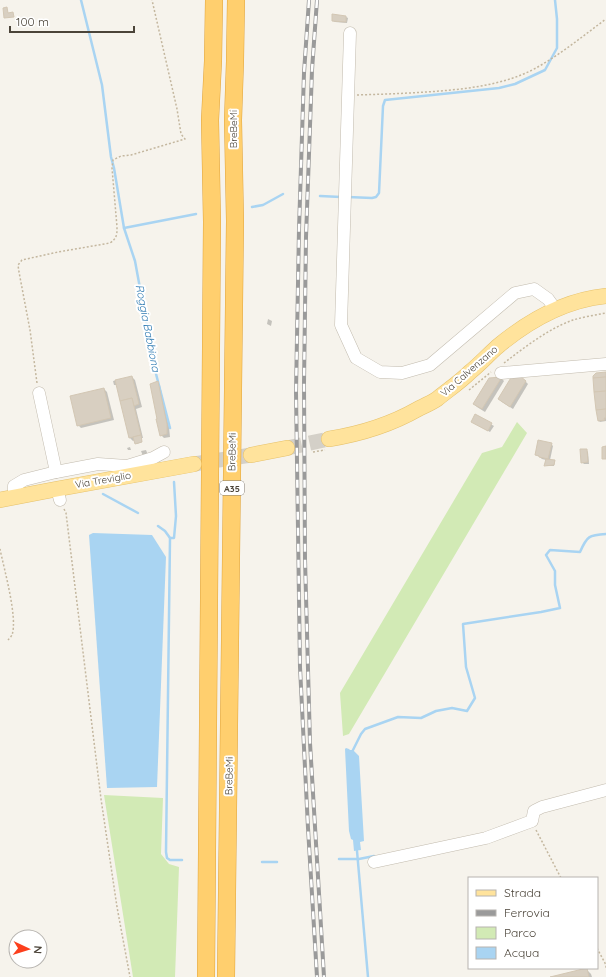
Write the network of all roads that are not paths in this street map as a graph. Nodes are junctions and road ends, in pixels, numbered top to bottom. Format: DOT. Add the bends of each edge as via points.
graph roads {
  1 [pos="214,0"];
  2 [pos="236,0"];
  3 [pos="350,33"];
  4 [pos="606,296"];
  5 [pos="556,310"];
  6 [pos="606,364"];
  7 [pos="501,373"];
  8 [pos="39,393"];
  9 [pos="329,439"];
  10 [pos="287,448"];
  11 [pos="164,452"];
  12 [pos="251,455"];
  13 [pos="194,464"];
  14 [pos="56,472"];
  15 [pos="7,499"];
  16 [pos="606,790"];
  17 [pos="374,862"];
  18 [pos="206,977"];
  19 [pos="226,977"];
  1 -- 18 [label="highway, BreBeMi / A35" via="210,120 212,228"];
  2 -- 19 [label="highway, BreBeMi / A35"];
  3 -- 5 [label="street" via="341,325 356,358 380,372 402,373 430,365 514,293 534,289 548,299"];
  4 -- 5 [label="main road, Via Calvenzano" via="581,300"];
  5 -- 9 [label="main road, Via Calvenzano" via="520,329 436,400 390,423"];
  6 -- 7 [label="street"];
  8 -- 14 [label="street"];
  10 -- 12 [label="main road"];
  11 -- 14 [label="street" via="127,466 98,464"];
  13 -- 15 [label="main road, Via Treviglio" via="58,495"];
  14 -- 15 [label="street, Via Treviglio" via="24,480 14,486"];
  16 -- 17 [label="street" via="542,807 533,816 486,838"];
}
